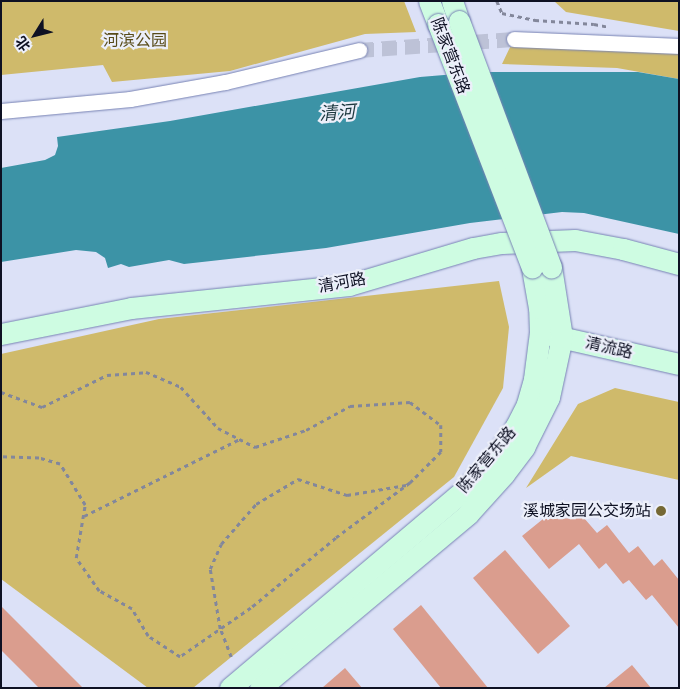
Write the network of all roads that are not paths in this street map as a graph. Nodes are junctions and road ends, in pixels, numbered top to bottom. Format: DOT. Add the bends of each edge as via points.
graph roads {
  1 [pos="429,1"];
  2 [pos="456,11"];
  3 [pos="514,39"];
  4 [pos="679,46"];
  5 [pos="359,50"];
  6 [pos="1,110"];
  7 [pos="679,264"];
  8 [pos="542,267"];
  9 [pos="540,332"];
  10 [pos="1,334"];
  11 [pos="562,337"];
  12 [pos="679,364"];
  13 [pos="230,688"];
  14 [pos="260,688"];
  1 -- 8 [label="street, 陈家营东路, bridge"];
  2 -- 8 [label="street, 陈家营东路, bridge"];
  3 -- 4 [label="street"];
  5 -- 6 [label="street" via="225,82 130,99"];
  7 -- 10 [label="street, 清河路" via="623,248 575,240 502,243 473,248 350,285 131,308"];
  8 -- 9 [label="street, 陈家营东路"];
  8 -- 11 [label="street, 陈家营东路"];
  9 -- 11 [label="street, 清流路"];
  9 -- 13 [label="street, 陈家营东路" via="527,404 495,456 463,491"];
  11 -- 12 [label="street, 清流路"];
  11 -- 14 [label="street, 陈家营东路" via="549,397 524,447 504,474 468,514"];
}
